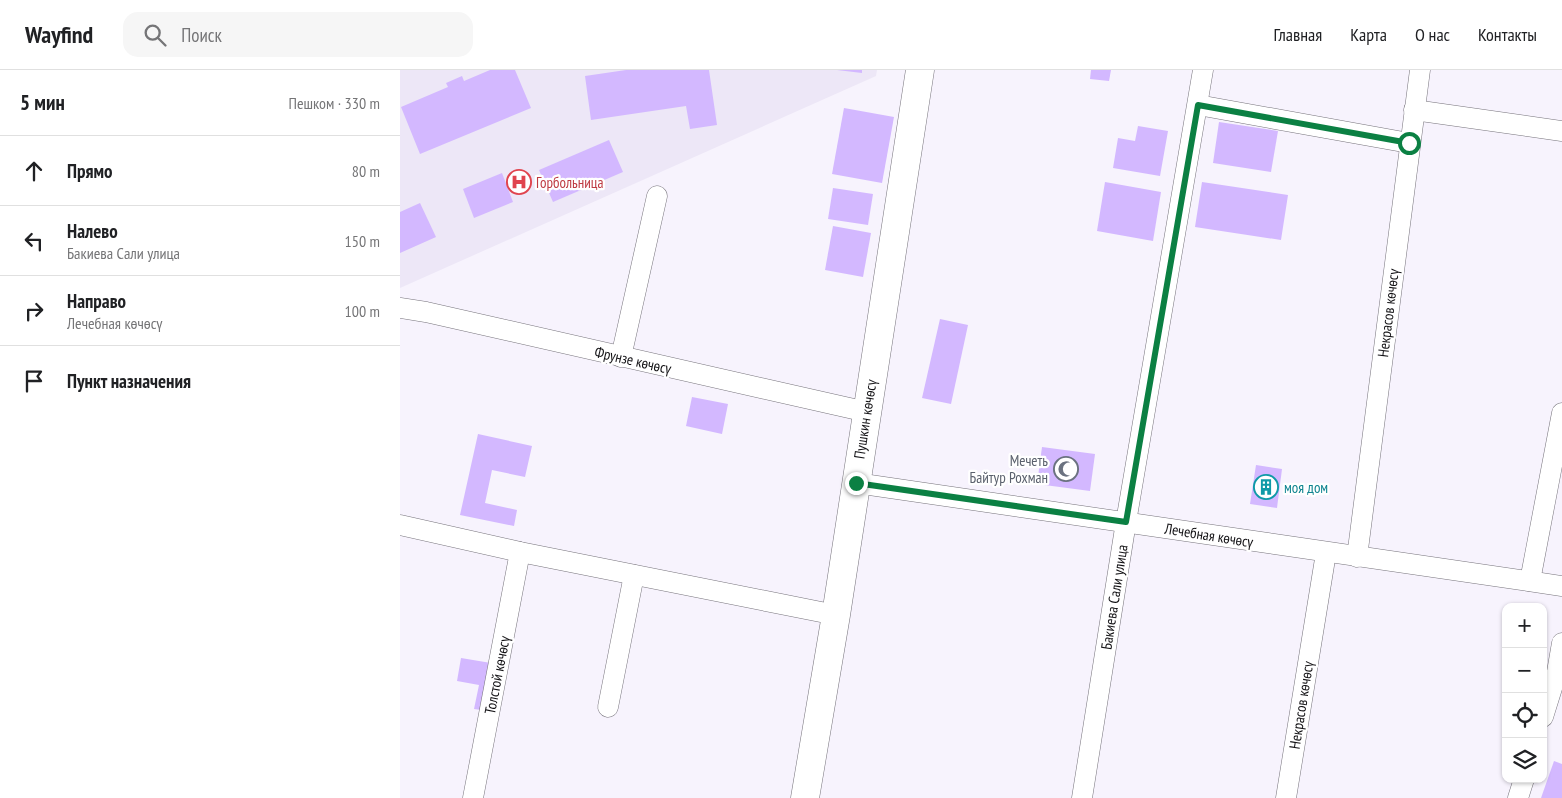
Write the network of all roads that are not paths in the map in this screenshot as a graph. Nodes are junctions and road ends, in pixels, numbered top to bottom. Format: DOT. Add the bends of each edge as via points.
graph roads {
  1 [pos="920,70"];
  2 [pos="1203,70"];
  3 [pos="1420,70"];
  4 [pos="1198,105"];
  5 [pos="1414,110"];
  6 [pos="1562,131"];
  7 [pos="1409,143"];
  8 [pos="657,196"];
  9 [pos="400,308"];
  10 [pos="621,357"];
  11 [pos="867,412"];
  12 [pos="1562,413"];
  13 [pos="856,483"];
  14 [pos="1126,522"];
  15 [pos="400,525"];
  16 [pos="520,552"];
  17 [pos="1326,553"];
  18 [pos="1357,557"];
  19 [pos="634,574"];
  20 [pos="1530,581"];
  21 [pos="1562,586"];
  22 [pos="836,615"];
  23 [pos="1562,643"];
  24 [pos="1547,704"];
  25 [pos="608,707"];
  26 [pos="1523,783"];
  27 [pos="473,798"];
  28 [pos="805,798"];
  29 [pos="1082,798"];
  30 [pos="1286,798"];
  31 [pos="1518,798"];
  1 -- 11 [label="highway, Пушкин көчөсү"];
  2 -- 4 [label="street, Бакиева Сали улица"];
  3 -- 5 [label="street, Некрасов көчөсү"];
  4 -- 7 [label="street"];
  4 -- 14 [label="street, Бакиева Сали улица"];
  5 -- 6 [label="street"];
  5 -- 7 [label="street, Некрасов көчөсү"];
  7 -- 18 [label="street, Некрасов көчөсү"];
  8 -- 10 [label="street"];
  9 -- 10 [label="street, Фрунзе көчөсү"];
  10 -- 11 [label="street, Фрунзе көчөсү"];
  11 -- 13 [label="highway, Пушкин көчөсү"];
  12 -- 20 [label="street"];
  13 -- 14 [label="street, Лечебная көчөсү"];
  13 -- 22 [label="highway, Пушкин көчөсү"];
  14 -- 17 [label="street, Лечебная көчөсү"];
  14 -- 29 [label="street, Бакиева Сали улица"];
  15 -- 16 [label="street"];
  16 -- 19 [label="street"];
  16 -- 27 [label="street, Толстой көчөсү"];
  17 -- 18 [label="street, Лечебная көчөсү"];
  17 -- 30 [label="street, Некрасов көчөсү"];
  18 -- 20 [label="street, Лечебная көчөсү"];
  19 -- 22 [label="street"];
  19 -- 25 [label="street"];
  20 -- 21 [label="street, Лечебная көчөсү"];
  22 -- 28 [label="highway, Пушкин көчөсү"];
  23 -- 24 [label="street"];
  26 -- 31 [label="street"];
}
